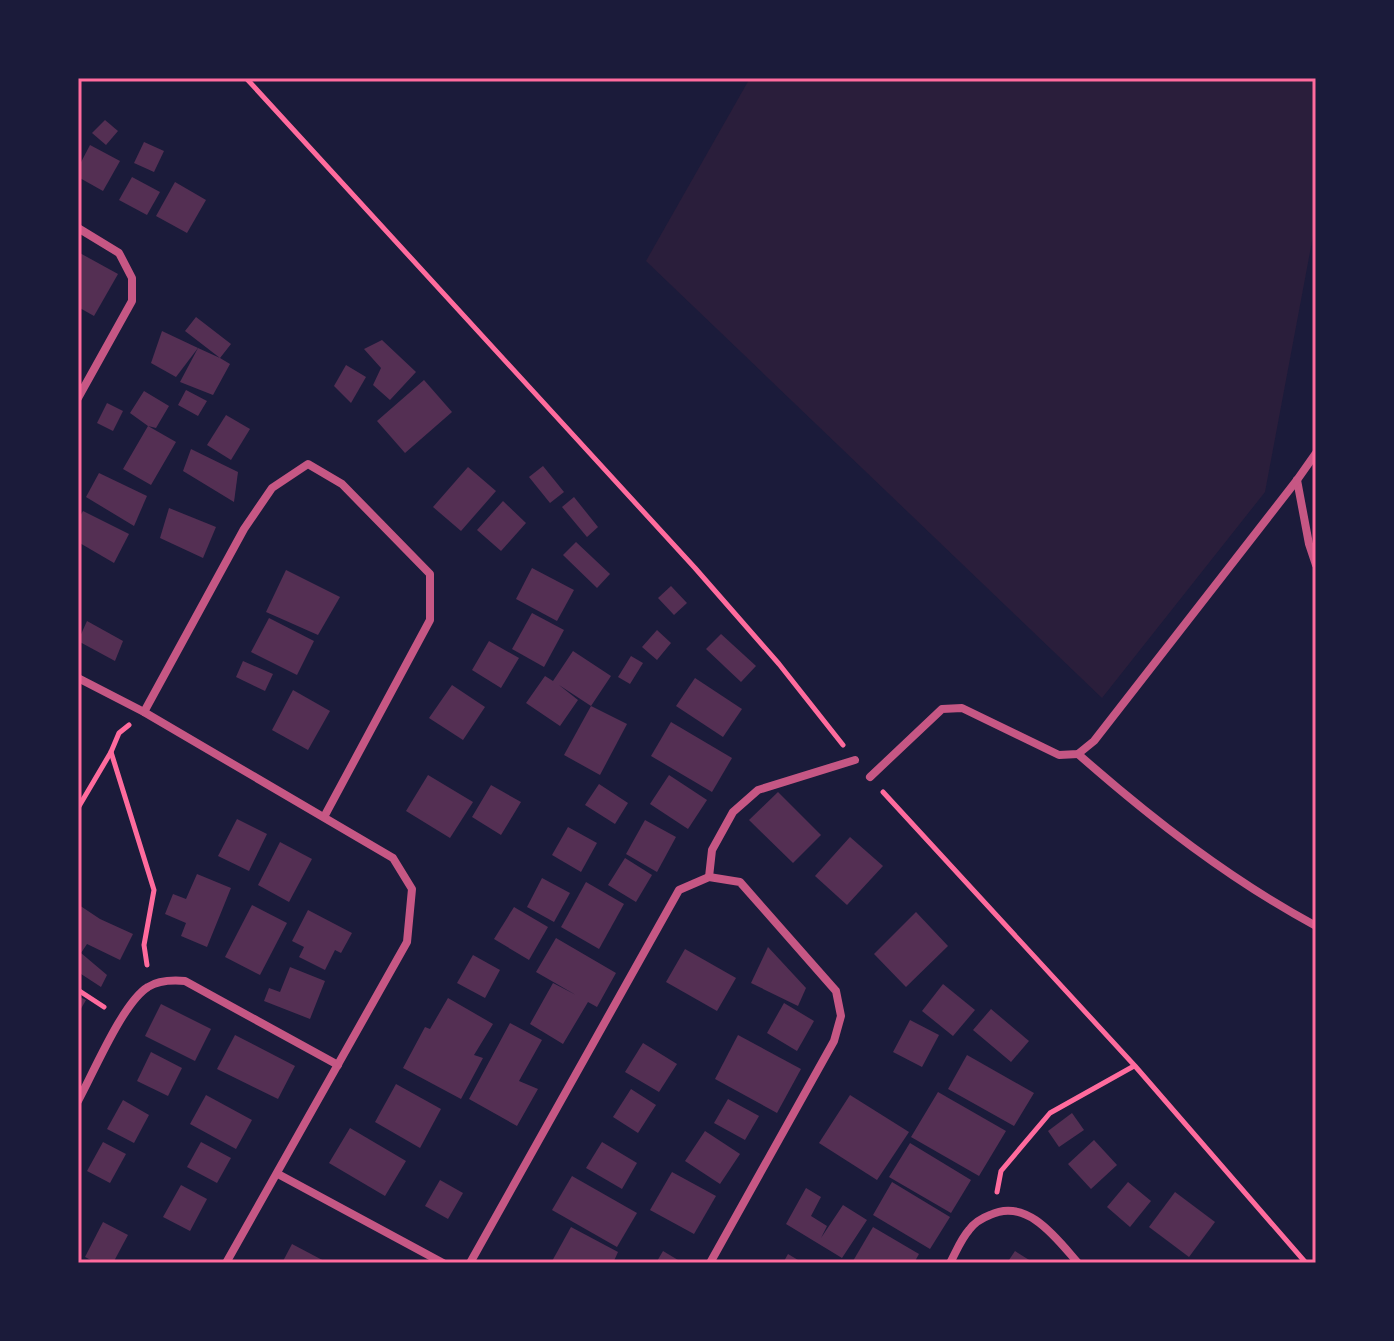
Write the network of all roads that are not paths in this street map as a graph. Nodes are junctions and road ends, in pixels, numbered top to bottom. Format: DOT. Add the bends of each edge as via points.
graph roads {
  1 [pos="78,228"];
  2 [pos="78,398"];
  3 [pos="1316,453"];
  4 [pos="1297,480"];
  5 [pos="1316,565"];
  6 [pos="78,678"];
  7 [pos="144,712"];
  8 [pos="1078,754"];
  9 [pos="855,760"];
  10 [pos="870,777"];
  11 [pos="324,817"];
  12 [pos="709,877"];
  13 [pos="1316,926"];
  14 [pos="338,1065"];
  15 [pos="78,1101"];
  16 [pos="278,1174"];
  17 [pos="226,1263"];
  18 [pos="443,1263"];
  19 [pos="470,1263"];
  20 [pos="710,1263"];
  21 [pos="950,1263"];
  22 [pos="1078,1263"];
  1 -- 2 [label="street" via="119,253 132,278 132,301"];
  3 -- 4 [label="street"];
  4 -- 5 [label="street"];
  4 -- 8 [label="street" via="1094,741"];
  6 -- 7 [label="street"];
  7 -- 11 [label="street"];
  7 -- 11 [label="street" via="244,529 272,488 308,464 342,484 430,574 430,620"];
  8 -- 10 [label="street" via="1059,755 962,708 942,709"];
  8 -- 13 [label="street" via="1215,864"];
  9 -- 12 [label="street" via="758,790 733,812 712,850"];
  11 -- 14 [label="street" via="393,858 412,889 407,942"];
  12 -- 19 [label="street" via="679,890"];
  12 -- 20 [label="street" via="740,882 836,991 841,1016 834,1041"];
  14 -- 15 [label="street" via="185,981 163,981 139,994"];
  14 -- 16 [label="street"];
  16 -- 17 [label="street"];
  16 -- 18 [label="street"];
  21 -- 22 [label="street" via="973,1225 1006,1211 1031,1217"];
}
